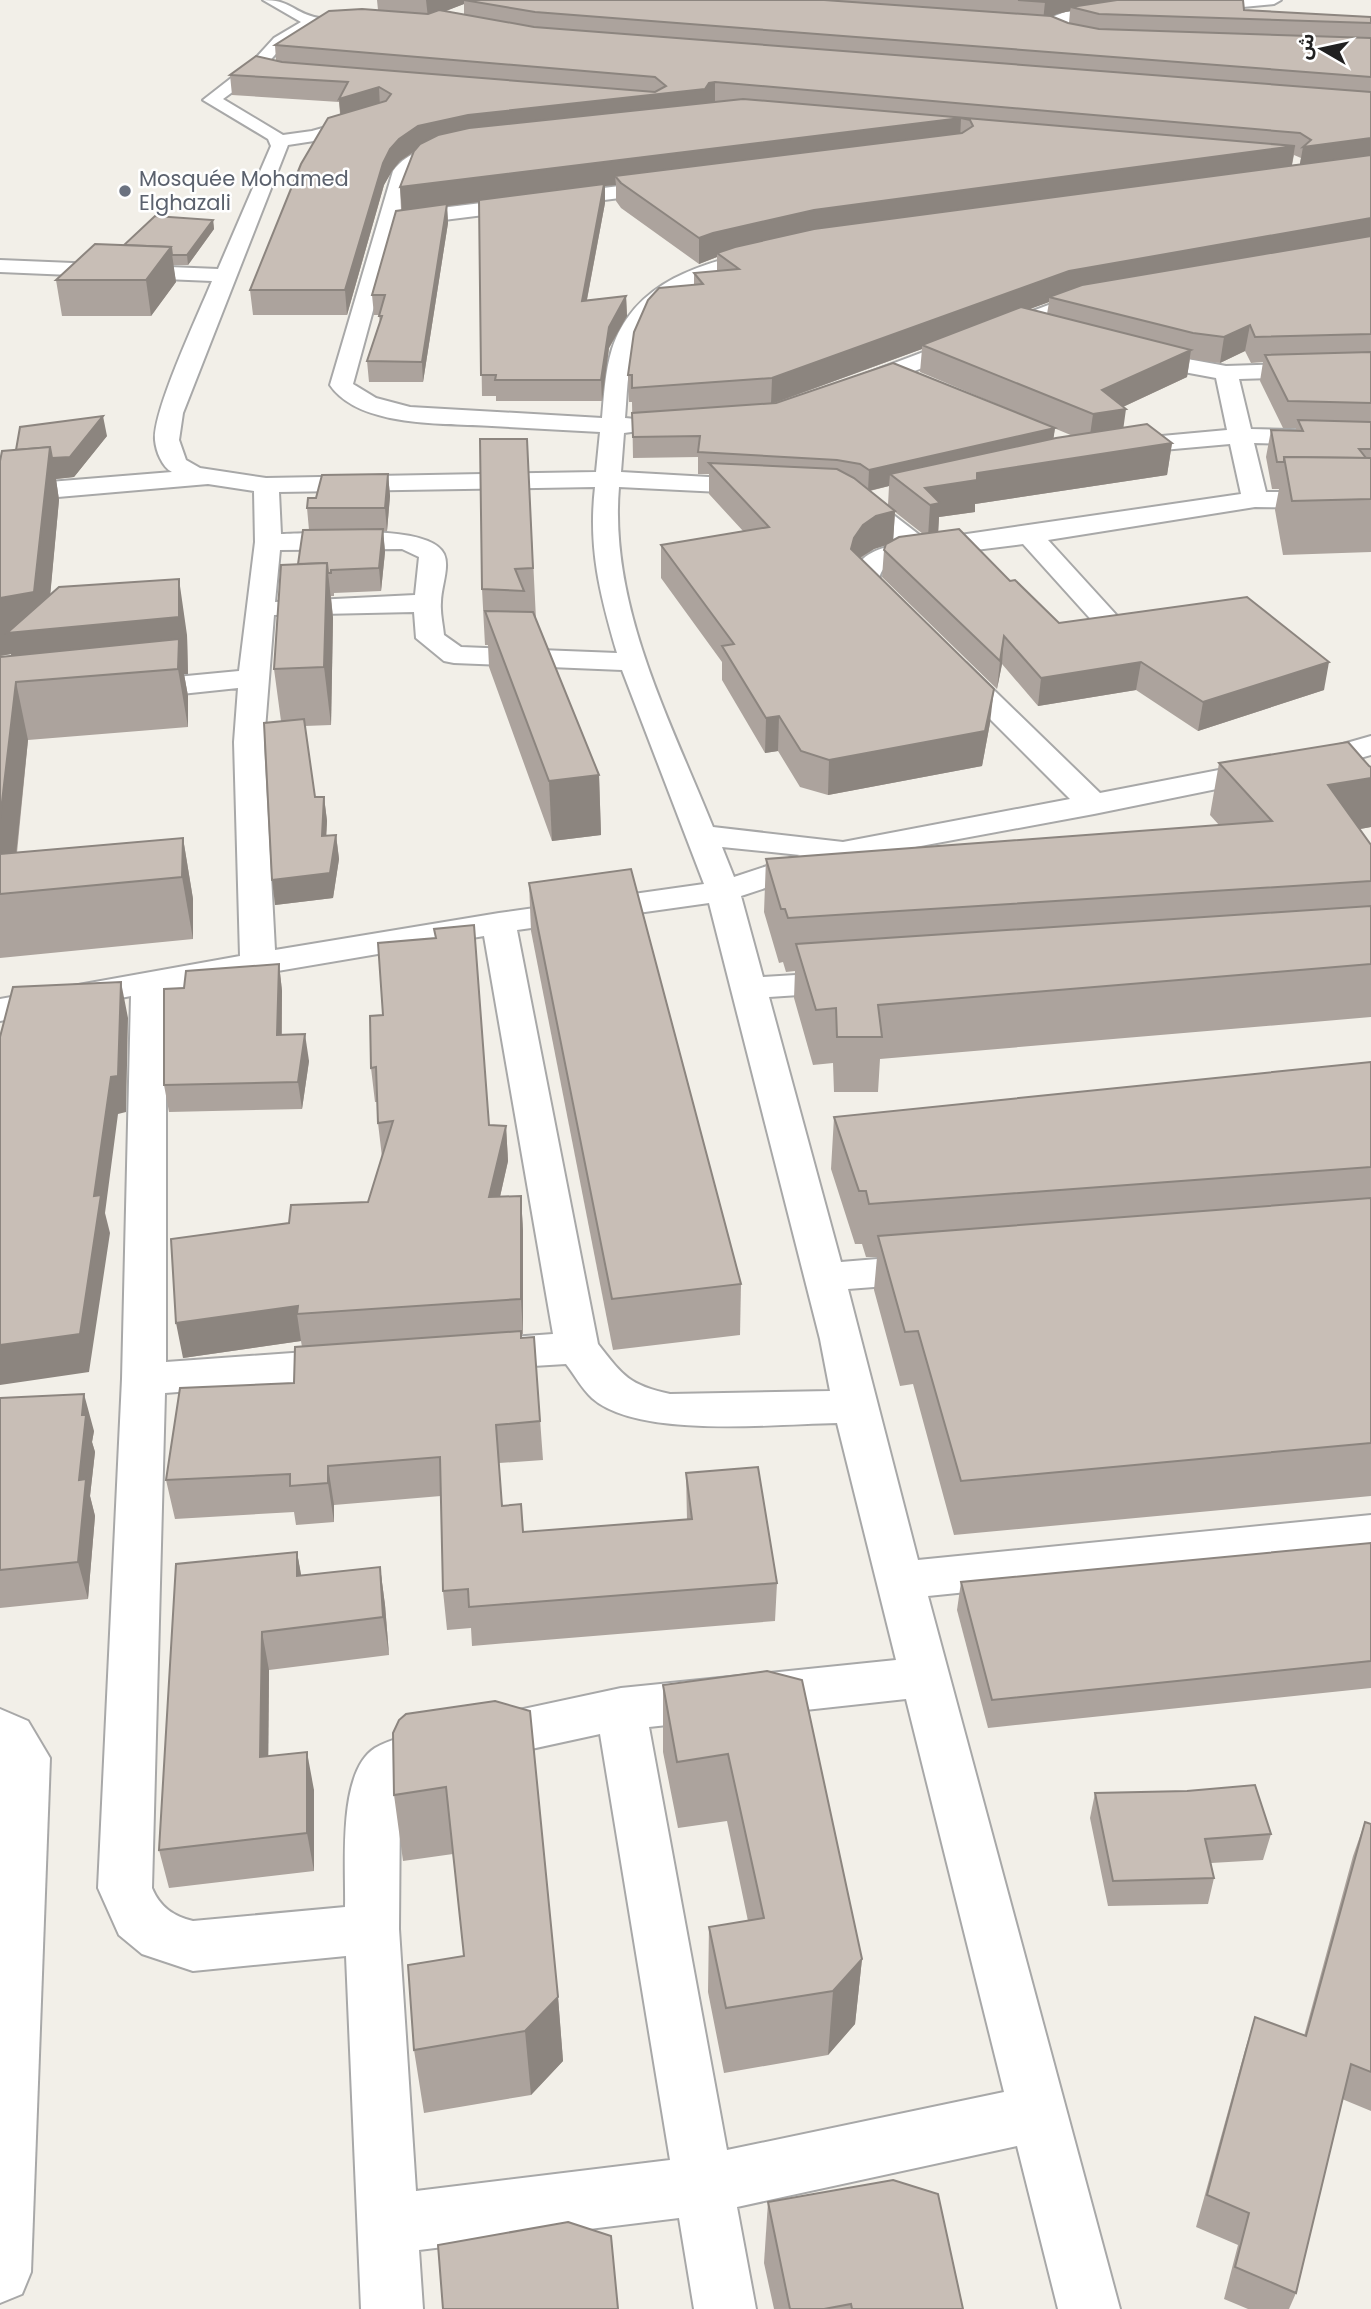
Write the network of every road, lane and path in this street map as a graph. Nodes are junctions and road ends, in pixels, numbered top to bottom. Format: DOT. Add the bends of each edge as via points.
graph roads {
  1 [pos="270,0"];
  2 [pos="1274,0"];
  3 [pos="1050,5"];
  4 [pos="1168,8"];
  5 [pos="1142,10"];
  6 [pos="1088,15"];
  7 [pos="369,23"];
  8 [pos="315,24"];
  9 [pos="1107,41"];
  10 [pos="259,64"];
  11 [pos="312,78"];
  12 [pos="381,116"];
  13 [pos="279,141"];
  14 [pos="484,142"];
  15 [pos="690,183"];
  16 [pos="386,222"];
  17 [pos="800,247"];
  18 [pos="0,266"];
  19 [pos="225,275"];
  20 [pos="1118,293"];
  21 [pos="1014,324"];
  22 [pos="1050,334"];
  23 [pos="1121,353"];
  24 [pos="1371,368"];
  25 [pos="893,373"];
  26 [pos="1226,373"];
  27 [pos="928,386"];
  28 [pos="840,391"];
  29 [pos="662,423"];
  30 [pos="613,426"];
  31 [pos="1241,436"];
  32 [pos="1371,439"];
  33 [pos="1100,450"];
  34 [pos="207,477"];
  35 [pos="610,479"];
  36 [pos="266,485"];
  37 [pos="783,488"];
  38 [pos="823,491"];
  39 [pos="0,494"];
  40 [pos="1255,499"];
  41 [pos="1371,500"];
  42 [pos="1029,535"];
  43 [pos="268,542"];
  44 [pos="921,549"];
  45 [pos="427,603"];
  46 [pos="261,610"];
  47 [pos="905,619"];
  48 [pos="1106,619"];
  49 [pos="935,649"];
  50 [pos="634,662"];
  51 [pos="253,678"];
  52 [pos="106,693"];
  53 [pos="1371,744"];
  54 [pos="1094,805"];
  55 [pos="702,835"];
  56 [pos="849,850"];
  57 [pos="723,891"];
  58 [pos="499,923"];
  59 [pos="258,964"];
  60 [pos="873,980"];
  61 [pos="149,982"];
  62 [pos="748,988"];
  63 [pos="0,1010"];
  64 [pos="961,1266"];
  65 [pos="824,1277"];
  66 [pos="577,1348"];
  67 [pos="441,1357"];
  68 [pos="387,1362"];
  69 [pos="144,1379"];
  70 [pos="855,1407"];
  71 [pos="1371,1533"];
  72 [pos="902,1580"];
  73 [pos="927,1677"];
  74 [pos="621,1709"];
  75 [pos="0,1730"];
  76 [pos="372,1929"];
  77 [pos="1038,2113"];
  78 [pos="703,2185"];
  79 [pos="388,2224"];
  80 [pos="0,2272"];
  81 [pos="392,2309"];
  82 [pos="725,2309"];
  83 [pos="1089,2309"];
  1 -- 8 [label="street"];
  2 -- 4 [label="street"];
  3 -- 6 [label="street"];
  5 -- 6 [label="street"];
  6 -- 9 [label="street" via="1057,19 1046,29"];
  7 -- 8 [label="street"];
  8 -- 10 [label="street" via="281,37"];
  10 -- 11 [label="street" via="270,73"];
  10 -- 13 [label="street" via="214,96 212,103"];
  12 -- 13 [label="street"];
  13 -- 19 [label="street"];
  14 -- 16 [label="street" via="436,150 411,160 402,171"];
  15 -- 16 [label="street"];
  16 -- 30 [label="street" via="342,374 341,385 348,393 393,412"];
  17 -- 30 [label="street" via="720,265 672,286 644,310 623,348"];
  18 -- 19 [label="street"];
  19 -- 34 [label="street" via="171,412 167,440 174,464"];
  20 -- 21 [label="street" via="1074,302"];
  21 -- 22 [label="street"];
  21 -- 25 [label="street"];
  23 -- 26 [label="street"];
  24 -- 26 [label="street"];
  25 -- 27 [label="street"];
  25 -- 28 [label="street"];
  26 -- 31 [label="street"];
  29 -- 30 [label="street"];
  30 -- 35 [label="street"];
  31 -- 32 [label="street"];
  31 -- 33 [label="street"];
  31 -- 40 [label="street"];
  34 -- 36 [label="street"];
  34 -- 39 [label="street"];
  35 -- 36 [label="street"];
  35 -- 37 [label="street"];
  35 -- 50 [label="street" via="604,518 611,587"];
  36 -- 43 [label="street"];
  38 -- 44 [label="street" via="876,499"];
  40 -- 41 [label="street"];
  40 -- 42 [label="street"];
  42 -- 44 [label="street"];
  42 -- 48 [label="street"];
  43 -- 45 [label="street" via="402,541 418,545 433,562"];
  43 -- 46 [label="street"];
  44 -- 47 [label="street" via="881,556 866,570 865,580"];
  45 -- 46 [label="street"];
  45 -- 50 [label="street" via="430,638 454,655"];
  46 -- 51 [label="street"];
  49 -- 54 [label="street"];
  50 -- 55 [label="street"];
  51 -- 52 [label="street"];
  51 -- 59 [label="street" via="249,742"];
  53 -- 54 [label="street" via="1336,768"];
  54 -- 56 [label="street"];
  55 -- 56 [label="street"];
  55 -- 57 [label="street"];
  56 -- 57 [label="street"];
  57 -- 58 [label="street"];
  57 -- 62 [label="street"];
  58 -- 59 [label="street"];
  58 -- 66 [label="street"];
  59 -- 61 [label="street"];
  60 -- 62 [label="street"];
  61 -- 63 [label="street"];
  61 -- 69 [label="street"];
  62 -- 65 [label="street"];
  64 -- 65 [label="street"];
  65 -- 70 [label="street"];
  66 -- 67 [label="street"];
  66 -- 70 [label="street" via="607,1387 633,1402 670,1410"];
  68 -- 69 [label="street"];
  69 -- 76 [label="street" via="125,1888 138,1918 161,1937 193,1946"];
  70 -- 72 [label="street"];
  71 -- 72 [label="street"];
  72 -- 73 [label="street"];
  73 -- 74 [label="street"];
  73 -- 77 [label="street"];
  74 -- 76 [label="street" via="421,1752 393,1763 380,1776 374,1799"];
  74 -- 78 [label="street"];
  75 -- 80 [label="street" via="25,1758"];
  76 -- 79 [label="street"];
  77 -- 78 [label="street"];
  77 -- 83 [label="street"];
  78 -- 79 [label="street"];
  78 -- 82 [label="street"];
  79 -- 81 [label="street"];
}
